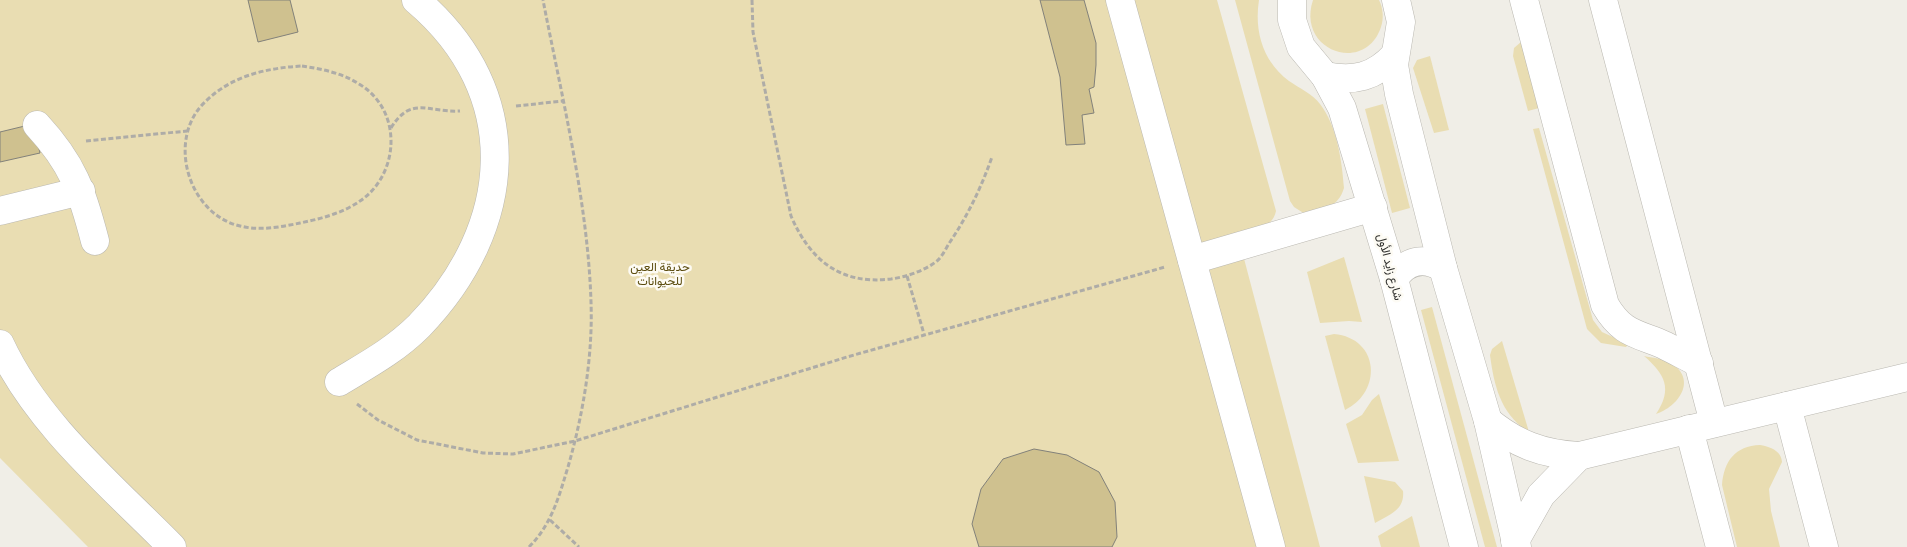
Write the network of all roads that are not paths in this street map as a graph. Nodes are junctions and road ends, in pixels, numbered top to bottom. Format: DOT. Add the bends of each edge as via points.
graph roads {
  1 [pos="416,0"];
  2 [pos="1120,0"];
  3 [pos="1292,0"];
  4 [pos="1396,0"];
  5 [pos="1524,0"];
  6 [pos="1603,0"];
  7 [pos="1395,55"];
  8 [pos="1325,76"];
  9 [pos="37,125"];
  10 [pos="81,191"];
  11 [pos="1373,207"];
  12 [pos="0,211"];
  13 [pos="95,241"];
  14 [pos="1192,260"];
  15 [pos="1443,268"];
  16 [pos="1394,279"];
  17 [pos="0,344"];
  18 [pos="1699,364"];
  19 [pos="1907,377"];
  20 [pos="339,382"];
  21 [pos="1787,406"];
  22 [pos="1488,421"];
  23 [pos="1702,426"];
  24 [pos="1579,456"];
  25 [pos="1516,544"];
  26 [pos="172,547"];
  27 [pos="1271,547"];
  28 [pos="1464,547"];
  29 [pos="1720,547"];
  30 [pos="1824,547"];
  1 -- 20 [label="street" via="438,19 469,60 490,108 495,172 490,204 481,233 454,283 436,307 380,359"];
  2 -- 14 [label="street"];
  3 -- 8 [label="street, شارع زايد الأول" via="1296,36 1308,57"];
  4 -- 7 [label="street" via="1401,22"];
  5 -- 18 [label="street" via="1605,305 1612,317 1630,332"];
  6 -- 18 [label="street"];
  7 -- 8 [label="street" via="1371,75 1356,79"];
  7 -- 15 [label="street" via="1395,77"];
  8 -- 11 [label="street, شارع زايد الأول" via="1342,108"];
  9 -- 10 [label="street" via="56,145"];
  10 -- 12 [label="street"];
  10 -- 13 [label="street"];
  11 -- 14 [label="street"];
  11 -- 16 [label="street, شارع زايد الأول"];
  14 -- 27 [label="street"];
  15 -- 16 [label="street" via="1435,262 1416,261 1406,264"];
  15 -- 22 [label="street"];
  16 -- 28 [label="street, شارع زايد الأول"];
  17 -- 26 [label="street" via="11,369 43,415"];
  18 -- 23 [label="street"];
  19 -- 21 [label="street"];
  21 -- 23 [label="street"];
  21 -- 30 [label="street"];
  22 -- 24 [label="street" via="1507,437 1530,448"];
  22 -- 25 [label="street"];
  23 -- 24 [label="street"];
  23 -- 29 [label="street"];
  24 -- 25 [label="street" via="1541,495"];
}
